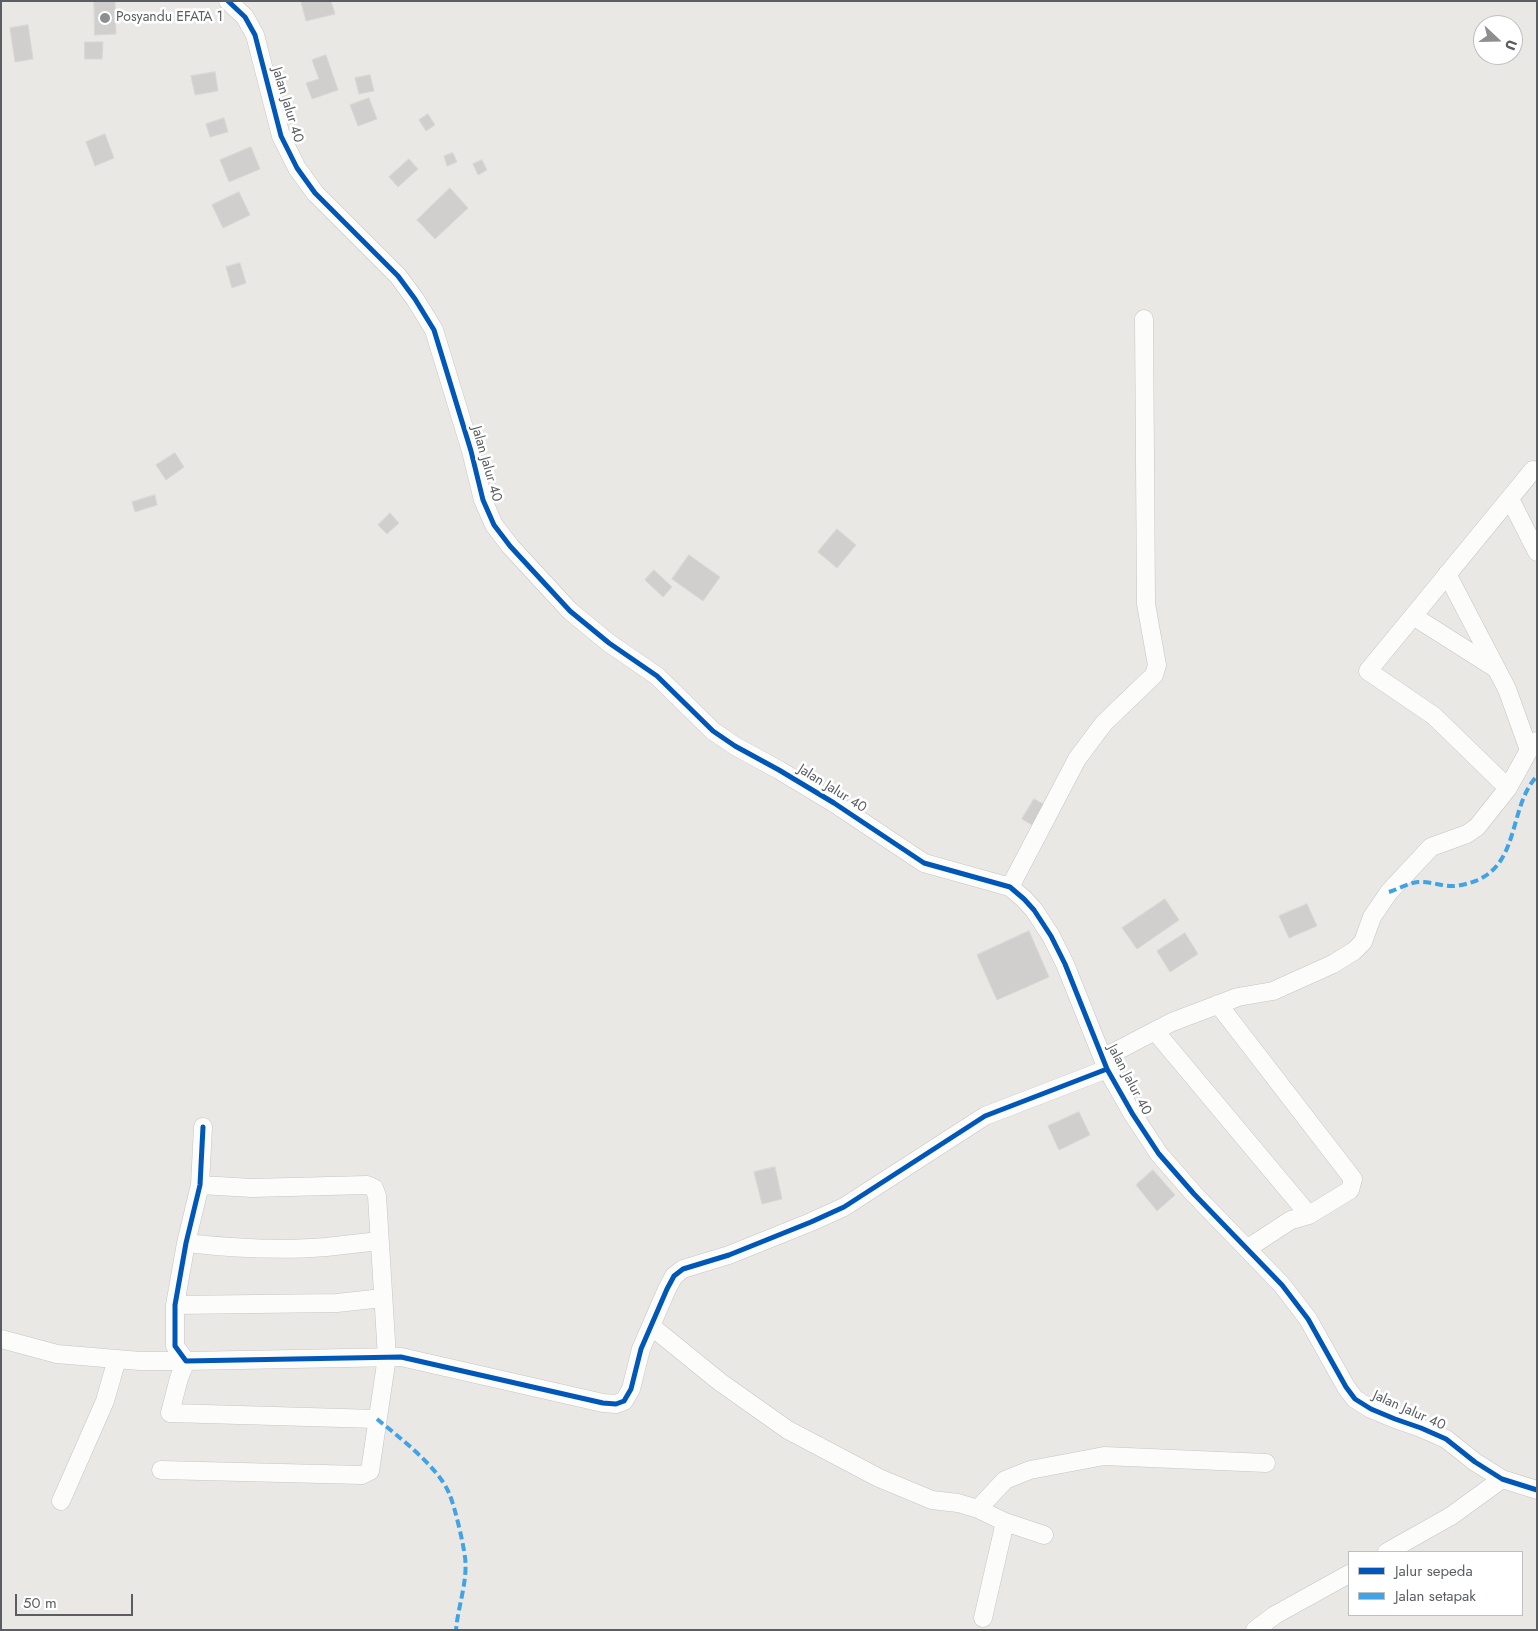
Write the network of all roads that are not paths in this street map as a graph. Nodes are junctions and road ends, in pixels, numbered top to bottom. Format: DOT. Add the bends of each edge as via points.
graph roads {
  1 [pos="228,1"];
  2 [pos="1144,319"];
  3 [pos="1533,470"];
  4 [pos="1510,499"];
  5 [pos="1537,552"];
  6 [pos="1447,574"];
  7 [pos="1413,616"];
  8 [pos="1496,668"];
  9 [pos="1533,746"];
  10 [pos="1508,788"];
  11 [pos="1010,888"];
  12 [pos="1218,1004"];
  13 [pos="1156,1030"];
  14 [pos="1105,1064"];
  15 [pos="203,1127"];
  16 [pos="200,1185"];
  17 [pos="1309,1215"];
  18 [pos="380,1240"];
  19 [pos="186,1243"];
  20 [pos="1248,1248"];
  21 [pos="383,1298"];
  22 [pos="175,1305"];
  23 [pos="651,1326"];
  24 [pos="1,1339"];
  25 [pos="387,1357"];
  26 [pos="117,1359"];
  27 [pos="186,1361"];
  28 [pos="377,1419"];
  29 [pos="1266,1463"];
  30 [pos="161,1470"];
  31 [pos="1502,1479"];
  32 [pos="1537,1490"];
  33 [pos="61,1501"];
  34 [pos="978,1509"];
  35 [pos="1005,1522"];
  36 [pos="1044,1535"];
  37 [pos="1389,1551"];
  38 [pos="1348,1575"];
  39 [pos="983,1618"];
  40 [pos="1255,1630"];
  1 -- 11 [label="street, Jalan Jalur 40" via="245,17 255,35 282,136 297,168 315,193 398,276 434,330 483,500 494,525 510,546 570,612 657,676 713,731 834,803 924,862"];
  2 -- 11 [label="street" via="1146,604 1157,666 1154,675 1104,723 1077,759"];
  3 -- 4 [label="street"];
  4 -- 5 [label="street"];
  4 -- 6 [label="street"];
  6 -- 7 [label="street"];
  6 -- 8 [label="street"];
  7 -- 8 [label="street"];
  7 -- 10 [label="street" via="1368,671 1434,716"];
  8 -- 9 [label="street"];
  9 -- 10 [label="street"];
  10 -- 12 [label="street" via="1477,828 1426,852 1389,892 1372,917 1364,942 1354,952 1273,991"];
  11 -- 14 [label="street, Jalan Jalur 40" via="1034,910 1051,936"];
  12 -- 13 [label="street"];
  12 -- 17 [label="street" via="1353,1179 1350,1190"];
  13 -- 14 [label="street"];
  13 -- 17 [label="street"];
  14 -- 20 [label="street, Jalan Jalur 40" via="1159,1154"];
  14 -- 23 [label="street" via="985,1116 844,1207 728,1255 683,1269 674,1276"];
  15 -- 16 [label="street"];
  16 -- 18 [label="street" via="374,1188"];
  16 -- 19 [label="street"];
  17 -- 20 [label="street" via="1291,1220"];
  18 -- 19 [label="street" via="282,1248"];
  18 -- 21 [label="street"];
  19 -- 22 [label="street"];
  20 -- 31 [label="street, Jalan Jalur 40" via="1282,1284 1308,1320 1355,1399 1387,1416 1446,1439"];
  21 -- 22 [label="street" via="337,1303"];
  21 -- 25 [label="street"];
  22 -- 27 [label="street" via="174,1346"];
  23 -- 25 [label="street" via="631,1390 624,1401 616,1404 401,1357"];
  23 -- 34 [label="street" via="720,1382 788,1430 879,1478 932,1500"];
  24 -- 26 [label="street" via="57,1354"];
  25 -- 27 [label="street"];
  25 -- 28 [label="street"];
  26 -- 27 [label="street"];
  26 -- 33 [label="street" via="105,1401"];
  27 -- 28 [label="street" via="170,1413"];
  28 -- 30 [label="street" via="370,1471 362,1475"];
  29 -- 34 [label="street" via="1104,1456 1030,1470 1005,1480"];
  31 -- 32 [label="street, Jalan Jalur 40"];
  31 -- 37 [label="street" via="1451,1516"];
  34 -- 35 [label="street"];
  35 -- 36 [label="street"];
  35 -- 39 [label="street"];
  38 -- 40 [label="street" via="1275,1615"];
}
